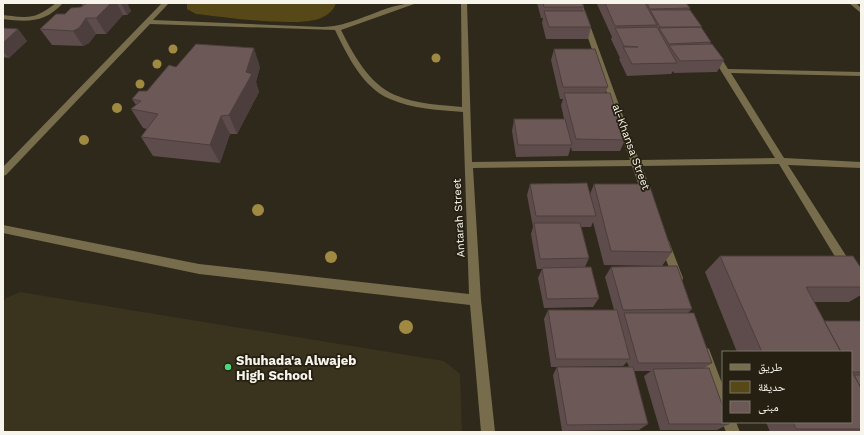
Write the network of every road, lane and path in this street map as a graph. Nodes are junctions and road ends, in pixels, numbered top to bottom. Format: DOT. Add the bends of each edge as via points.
graph roads {
  1 [pos="60,3"];
  2 [pos="166,3"];
  3 [pos="414,3"];
  4 [pos="464,3"];
  5 [pos="579,3"];
  6 [pos="852,3"];
  7 [pos="861,11"];
  8 [pos="3,17"];
  9 [pos="147,22"];
  10 [pos="337,28"];
  11 [pos="710,46"];
  12 [pos="726,71"];
  13 [pos="861,74"];
  14 [pos="466,110"];
  15 [pos="783,161"];
  16 [pos="636,163"];
  17 [pos="468,165"];
  18 [pos="861,165"];
  19 [pos="3,173"];
  20 [pos="652,207"];
  21 [pos="3,229"];
  22 [pos="662,236"];
  23 [pos="681,287"];
  24 [pos="861,289"];
  25 [pos="475,300"];
  26 [pos="702,346"];
  27 [pos="722,401"];
  28 [pos="488,432"];
  1 -- 8 [label="street" via="39,19"];
  2 -- 9 [label="street"];
  3 -- 10 [label="street" via="397,6 351,25"];
  4 -- 14 [label="street, Antarah Street"];
  5 -- 16 [label="street, al-Khansa Street"];
  6 -- 7 [label="street"];
  9 -- 10 [label="street"];
  9 -- 19 [label="street"];
  10 -- 14 [label="street" via="361,71 386,95 413,103"];
  11 -- 12 [label="street"];
  12 -- 13 [label="street"];
  12 -- 15 [label="street"];
  14 -- 17 [label="street, Antarah Street"];
  15 -- 16 [label="street"];
  15 -- 18 [label="street"];
  15 -- 24 [label="street"];
  16 -- 17 [label="street"];
  16 -- 20 [label="street, al-Khansa Street"];
  17 -- 25 [label="street, Antarah Street"];
  21 -- 25 [label="street" via="199,269"];
  22 -- 23 [label="street"];
  25 -- 28 [label="street, Antarah Street"];
  26 -- 27 [label="street"];
}
